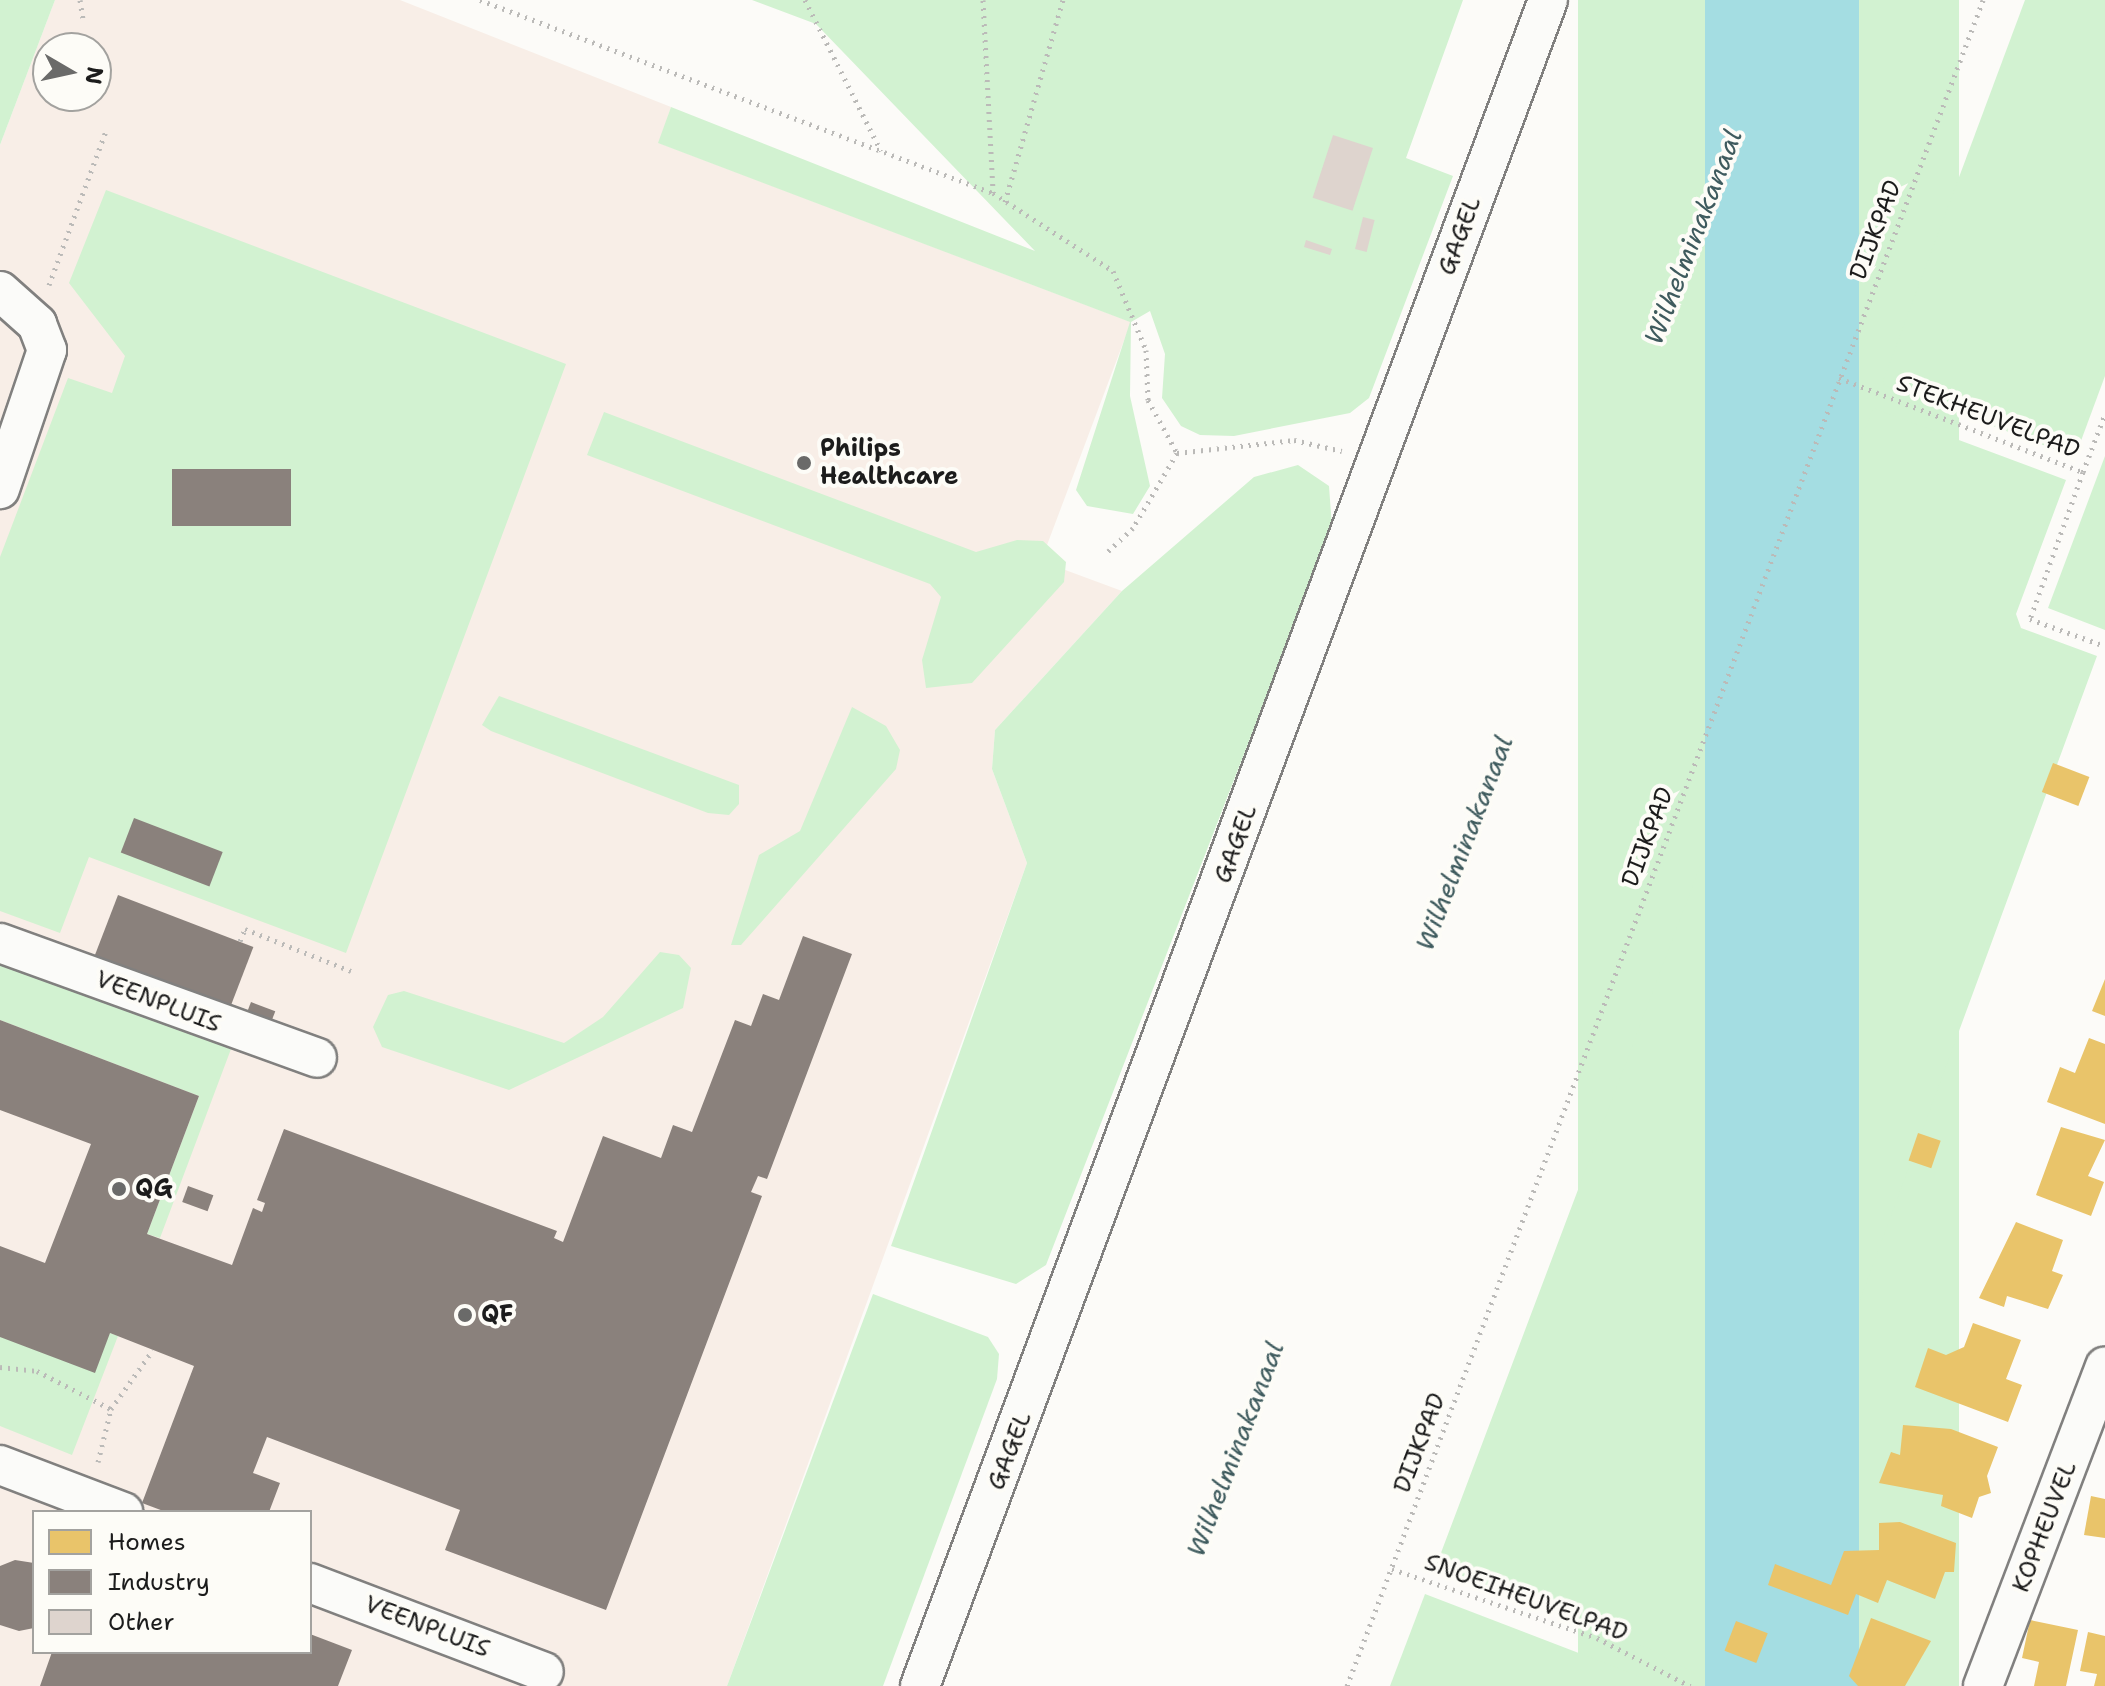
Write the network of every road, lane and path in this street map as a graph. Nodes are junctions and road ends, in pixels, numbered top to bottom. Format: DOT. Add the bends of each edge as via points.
graph roads {
  1 [pos="80,0"];
  2 [pos="480,0"];
  3 [pos="805,0"];
  4 [pos="983,0"];
  5 [pos="1063,0"];
  6 [pos="1548,0"];
  7 [pos="1983,0"];
  8 [pos="83,18"];
  9 [pos="107,128"];
  10 [pos="881,151"];
  11 [pos="993,193"];
  12 [pos="1005,202"];
  13 [pos="54,268"];
  14 [pos="0,291"];
  15 [pos="1839,378"];
  16 [pos="2105,414"];
  17 [pos="1177,453"];
  18 [pos="1378,459"];
  19 [pos="2083,472"];
  20 [pos="0,489"];
  21 [pos="1106,553"];
  22 [pos="2105,646"];
  23 [pos="240,941"];
  24 [pos="0,943"];
  25 [pos="351,971"];
  26 [pos="317,1058"];
  27 [pos="153,1350"];
  28 [pos="0,1367"];
  29 [pos="2105,1367"];
  30 [pos="111,1409"];
  31 [pos="2095,1425"];
  32 [pos="0,1465"];
  33 [pos="87,1498"];
  34 [pos="118,1510"];
  35 [pos="1392,1569"];
  36 [pos="312,1584"];
  37 [pos="544,1672"];
  38 [pos="920,1686"];
  39 [pos="1347,1686"];
  40 [pos="1690,1686"];
  41 [pos="1983,1686"];
  1 -- 8 [label="path"];
  2 -- 10 [label="path"];
  3 -- 10 [label="path"];
  4 -- 11 [label="path"];
  5 -- 12 [label="path"];
  6 -- 18 [label="street, GAGEL"];
  7 -- 15 [label="path, DIJKPAD"];
  9 -- 13 [label="path"];
  10 -- 11 [label="path"];
  11 -- 12 [label="path"];
  12 -- 17 [label="path" via="1113,271 1146,350 1148,400"];
  14 -- 20 [label="street" via="37,324 47,350"];
  15 -- 19 [label="path, STEKHEUVELPAD"];
  15 -- 35 [label="path, DIJKPAD"];
  16 -- 19 [label="path"];
  17 -- 18 [label="path" via="1294,440"];
  17 -- 21 [label="path" via="1133,528"];
  18 -- 38 [label="street, GAGEL"];
  19 -- 22 [label="path, STEKHEUVELPAD" via="2030,619"];
  23 -- 25 [label="path" via="245,929"];
  24 -- 26 [label="street, VEENPLUIS"];
  27 -- 30 [label="path"];
  28 -- 30 [label="path" via="37,1371"];
  29 -- 31 [label="street, KOPHEUVEL"];
  30 -- 33 [label="path"];
  31 -- 41 [label="street, KOPHEUVEL"];
  32 -- 33 [label="street"];
  33 -- 34 [label="street"];
  35 -- 39 [label="path, DIJKPAD"];
  35 -- 40 [label="path, SNOEIHEUVELPAD" via="1597,1638"];
  36 -- 37 [label="street, VEENPLUIS"];
}
